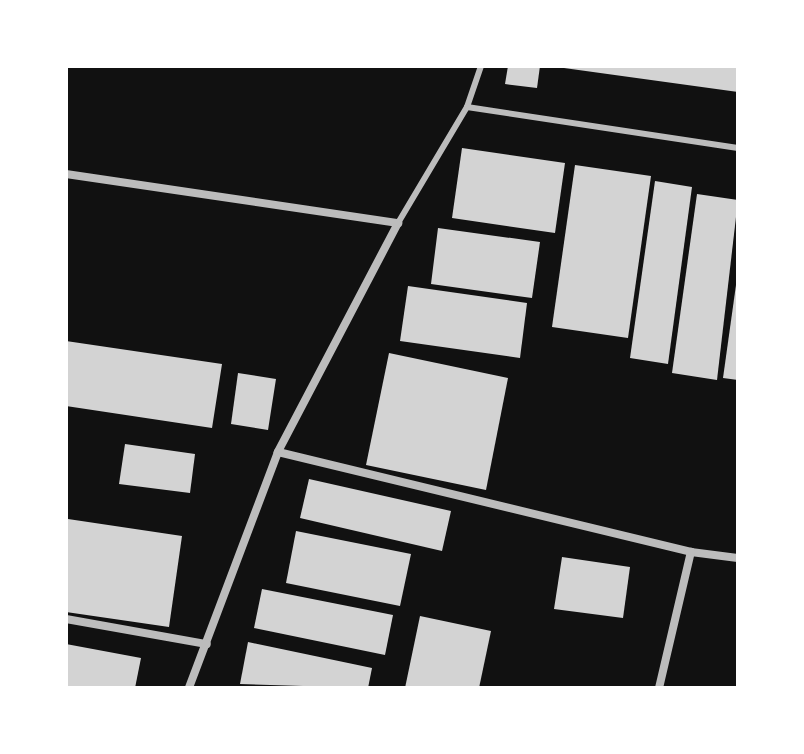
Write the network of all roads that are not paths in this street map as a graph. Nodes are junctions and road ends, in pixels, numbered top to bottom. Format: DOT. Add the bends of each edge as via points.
graph roads {
  1 [pos="481,66"];
  2 [pos="467,107"];
  3 [pos="738,148"];
  4 [pos="66,174"];
  5 [pos="398,223"];
  6 [pos="278,452"];
  7 [pos="691,552"];
  8 [pos="738,558"];
  9 [pos="66,619"];
  10 [pos="207,644"];
  11 [pos="189,688"];
  12 [pos="659,688"];
  1 -- 2 [label="lane"];
  2 -- 3 [label="lane"];
  2 -- 5 [label="lane"];
  4 -- 5 [label="street"];
  5 -- 6 [label="street"];
  6 -- 7 [label="street"];
  6 -- 10 [label="street"];
  7 -- 8 [label="street"];
  7 -- 12 [label="street"];
  9 -- 10 [label="street"];
  10 -- 11 [label="street"];
}
